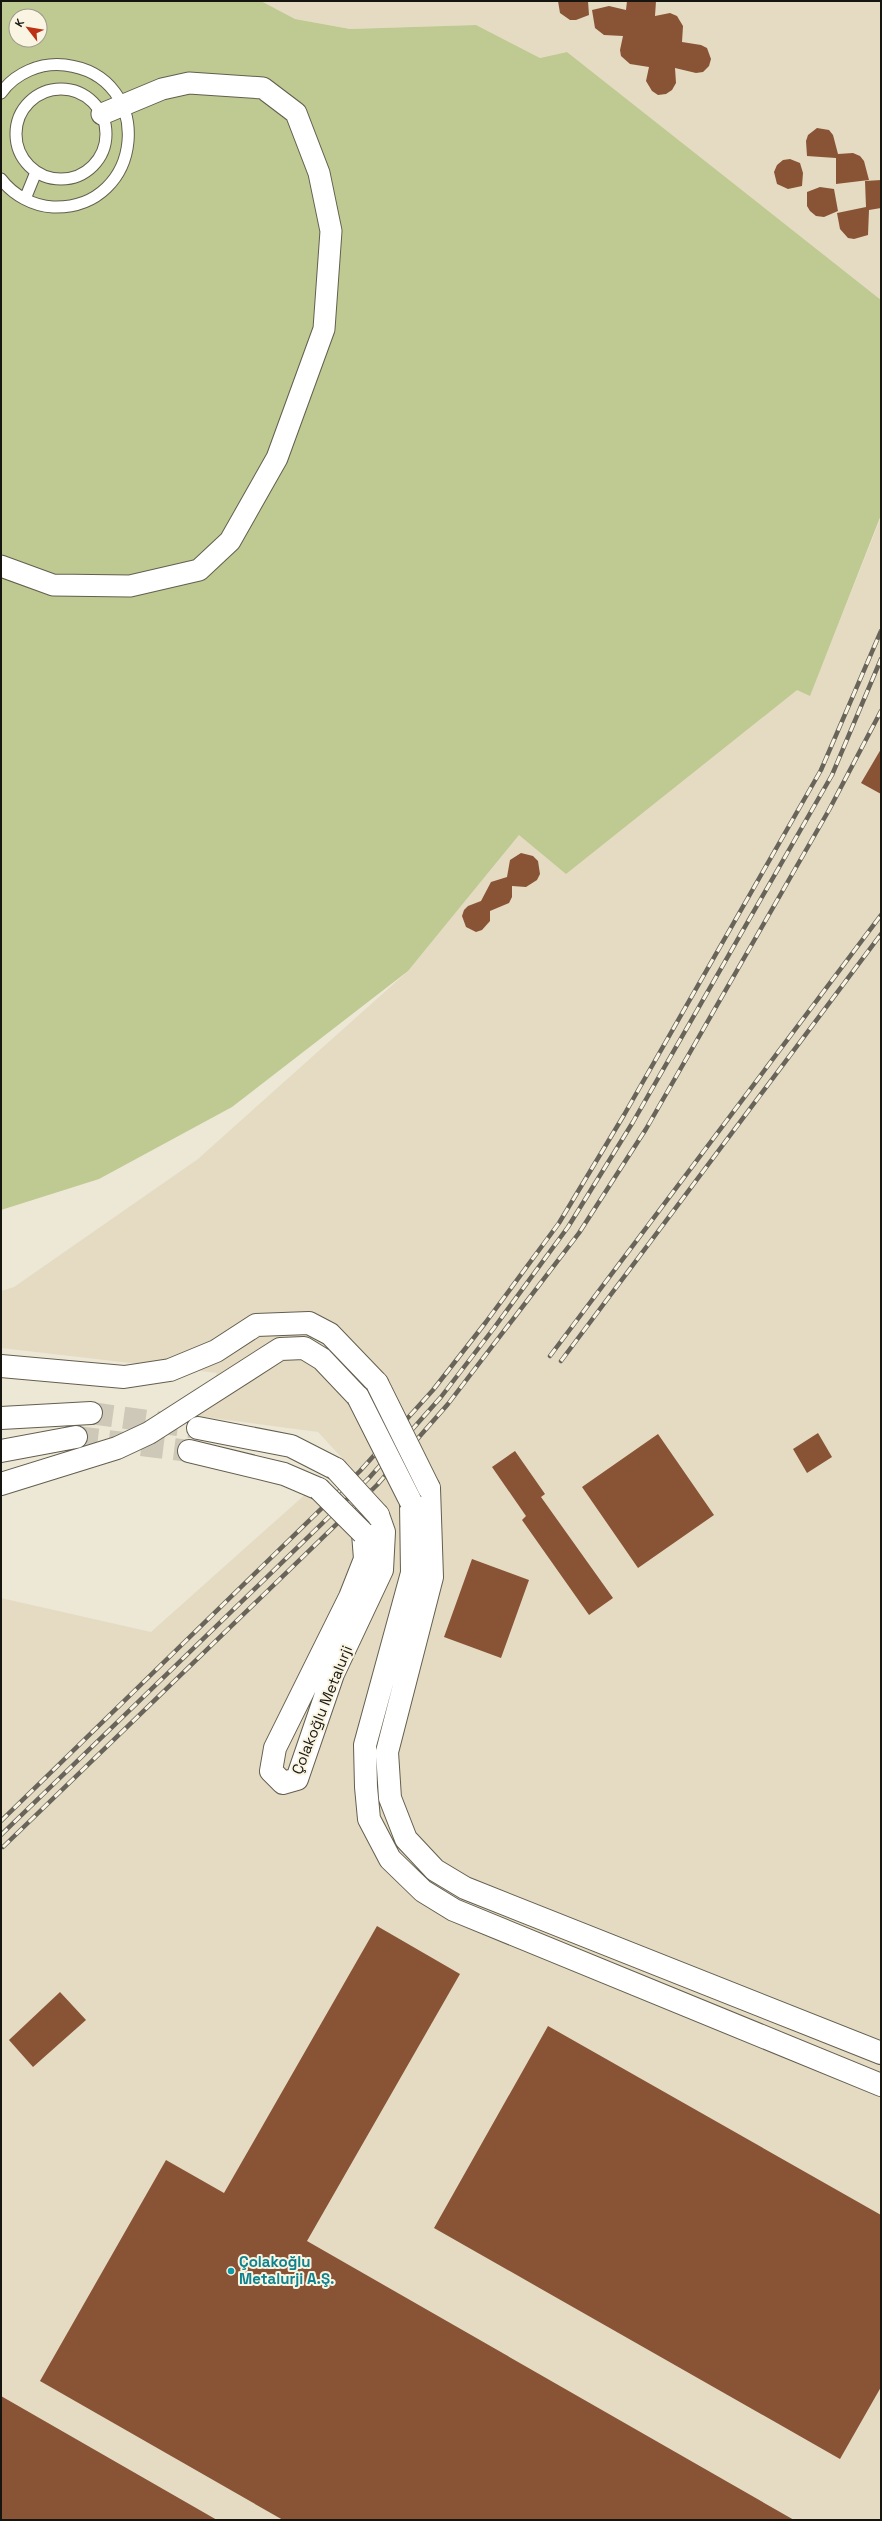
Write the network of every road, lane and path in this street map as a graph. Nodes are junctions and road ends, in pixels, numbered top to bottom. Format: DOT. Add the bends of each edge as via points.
graph roads {
  1 [pos="1,93"];
  2 [pos="122,104"];
  3 [pos="102,114"];
  4 [pos="36,172"];
  5 [pos="1,179"];
  6 [pos="25,199"];
  7 [pos="1,566"];
  8 [pos="1,1366"];
  9 [pos="91,1413"];
  10 [pos="1,1418"];
  11 [pos="198,1428"];
  12 [pos="76,1437"];
  13 [pos="1,1451"];
  14 [pos="189,1451"];
  15 [pos="1,1484"];
  16 [pos="881,2053"];
  17 [pos="881,2086"];
  1 -- 2 [label="lane" via="23,73 41,66 60,64 85,69 97,75"];
  2 -- 3 [label="street"];
  2 -- 6 [label="lane" via="129,141 122,166 108,187 86,201 62,207 49,207"];
  2 -- 7 [label="street" via="162,89 189,83 263,88 296,113 319,173 331,231 324,329 277,458 230,541 199,570 130,586 54,585"];
  3 -- 4 [label="lane" via="106,141 104,150 94,165 80,176 62,180"];
  3 -- 4 [label="lane" via="86,97 65,89 47,91 31,100 20,115 16,133 23,159"];
  4 -- 6 [label="lane"];
  5 -- 6 [label="lane"];
  8 -- 16 [label="main road, bridge" via="124,1377 170,1370 216,1351 256,1325 309,1323 330,1334 377,1383 429,1488 432,1577 387,1752 390,1798 406,1839 435,1870 465,1888"];
  9 -- 10 [label="main road"];
  11 -- 14 [label="main road, Çolakoğlu Metalurji, bridge" via="291,1446 336,1469 378,1515 384,1532 382,1570 333,1674 298,1780 283,1782 271,1771 275,1748 363,1566 363,1534 319,1489 284,1474"];
  12 -- 13 [label="main road"];
  15 -- 17 [label="main road, bridge" via="117,1448 149,1433 280,1349 304,1348 322,1359 358,1397 411,1502 412,1573 365,1745 369,1819 390,1859 423,1891 454,1910"];
}
